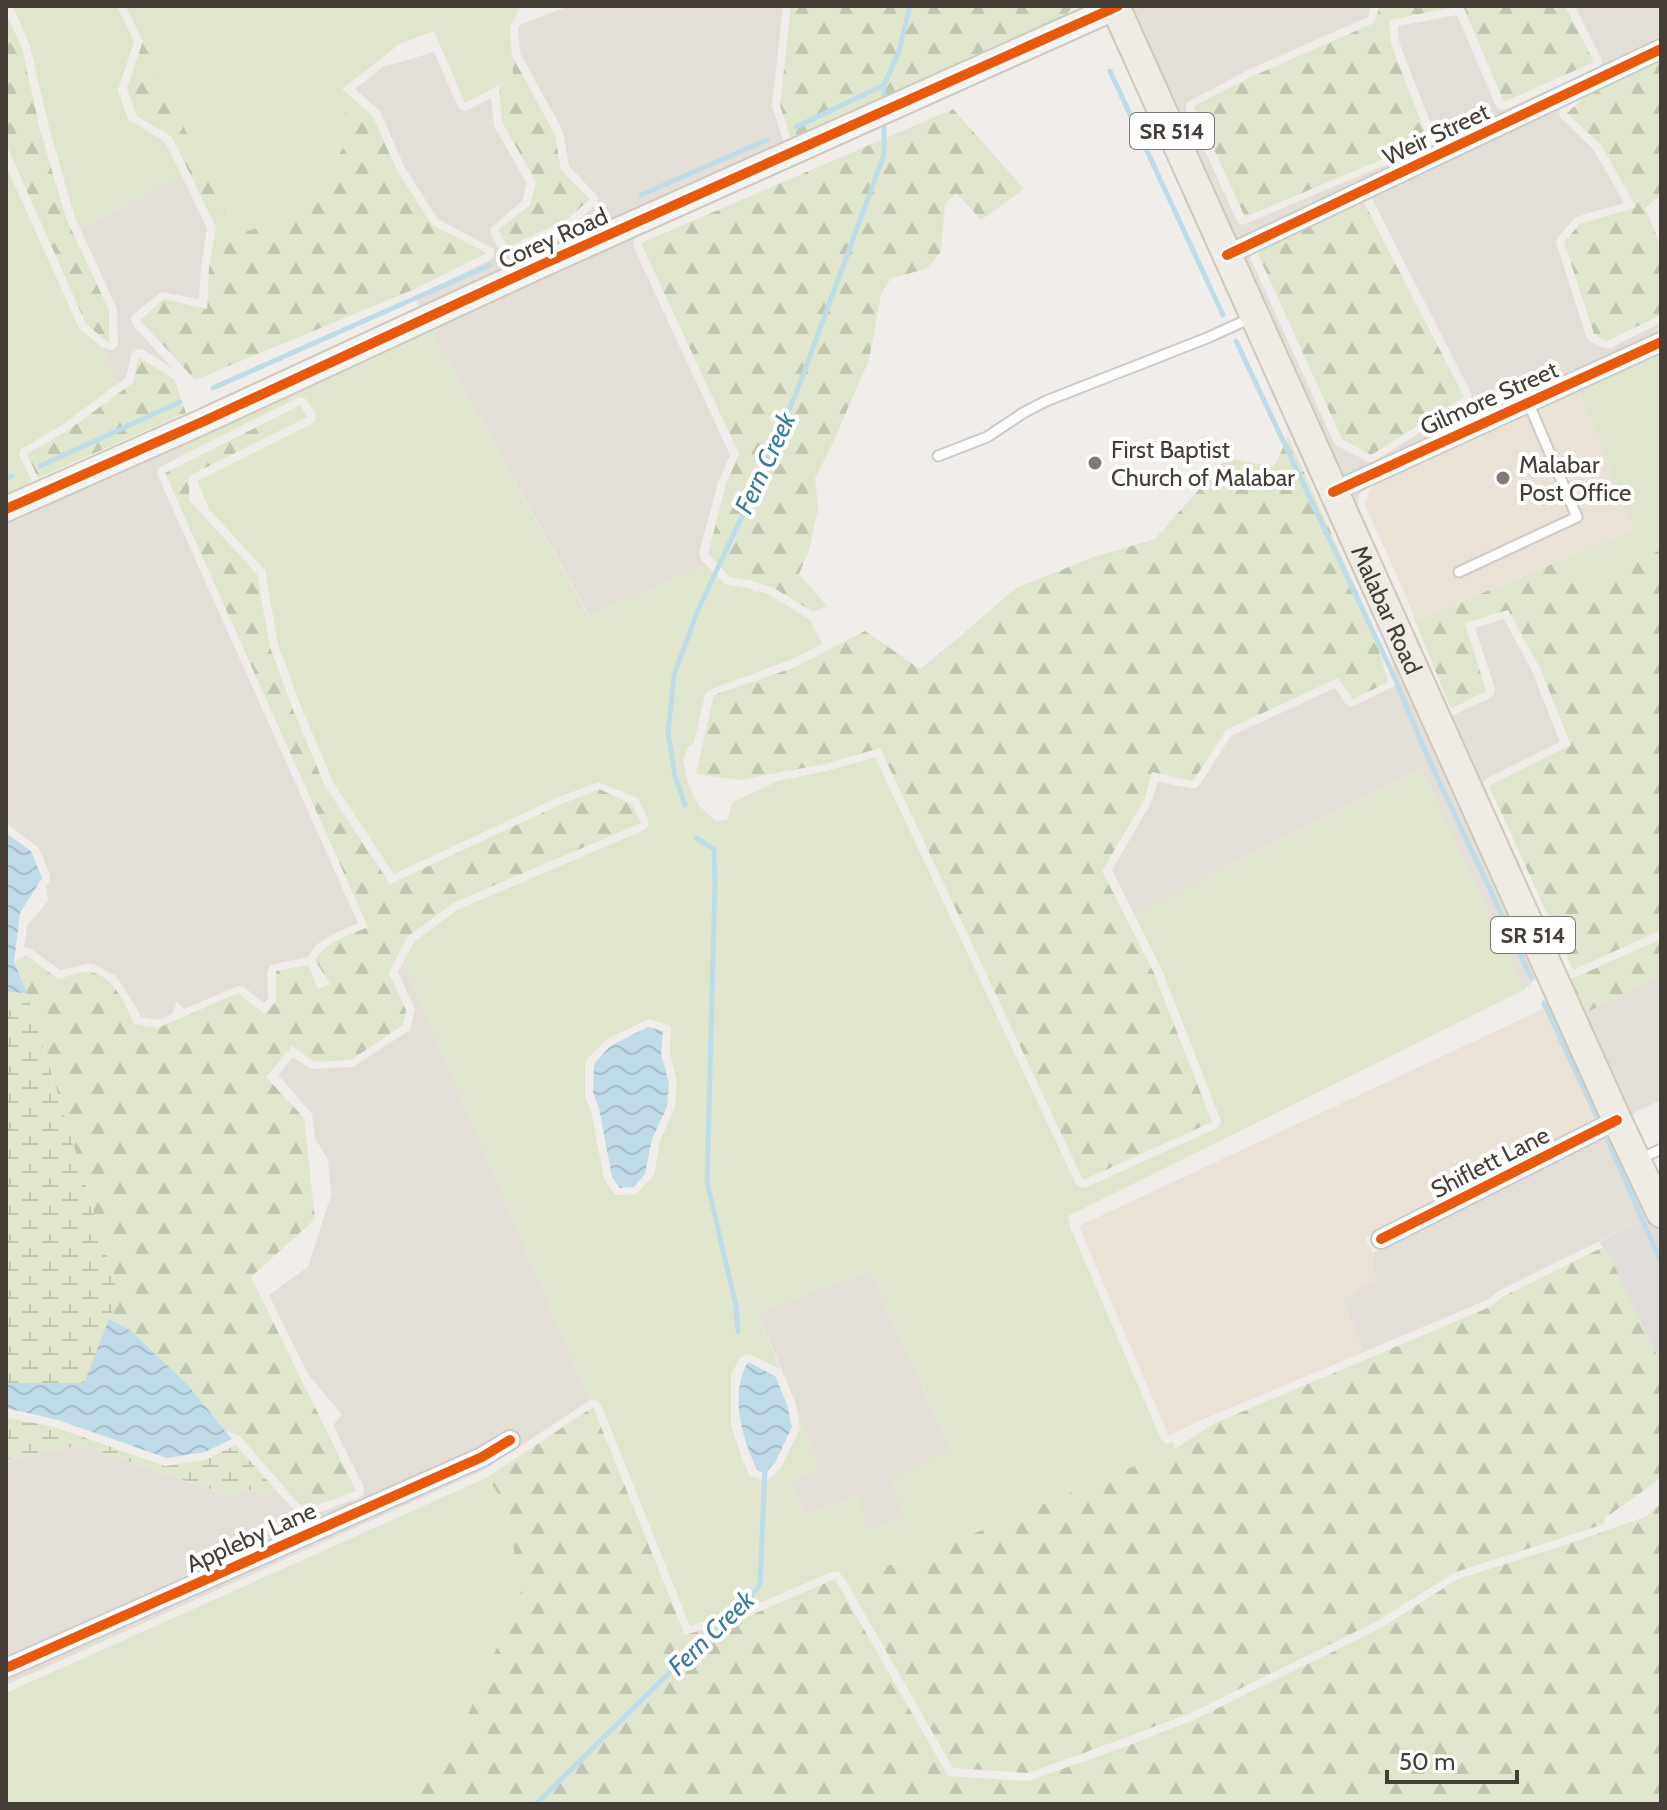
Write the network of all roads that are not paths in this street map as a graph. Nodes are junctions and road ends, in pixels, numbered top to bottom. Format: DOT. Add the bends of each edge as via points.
graph roads {
  1 [pos="1116,6"];
  2 [pos="1661,49"];
  3 [pos="1227,255"];
  4 [pos="1255,317"];
  5 [pos="1661,342"];
  6 [pos="1528,402"];
  7 [pos="938,456"];
  8 [pos="1333,492"];
  9 [pos="6,509"];
  10 [pos="1459,572"];
  11 [pos="1617,1120"];
  12 [pos="1649,1155"];
  13 [pos="1661,1213"];
  14 [pos="1381,1239"];
  15 [pos="510,1440"];
  16 [pos="6,1668"];
  1 -- 3 [label="main road, Malabar Road / SR 514"];
  1 -- 9 [label="street, Corey Road"];
  2 -- 3 [label="street, Weir Street"];
  3 -- 4 [label="main road, Malabar Road / SR 514"];
  4 -- 7 [label="lane" via="1046,401 987,437"];
  4 -- 8 [label="main road, Malabar Road / SR 514"];
  5 -- 6 [label="street, Gilmore Street"];
  6 -- 8 [label="street, Gilmore Street"];
  6 -- 10 [label="lane" via="1577,517"];
  8 -- 11 [label="main road, Malabar Road / SR 514"];
  11 -- 12 [label="main road, Malabar Road / SR 514"];
  11 -- 14 [label="street, Shiflett Lane"];
  12 -- 13 [label="main road, Malabar Road / SR 514"];
  15 -- 16 [label="street, Appleby Lane"];
}
